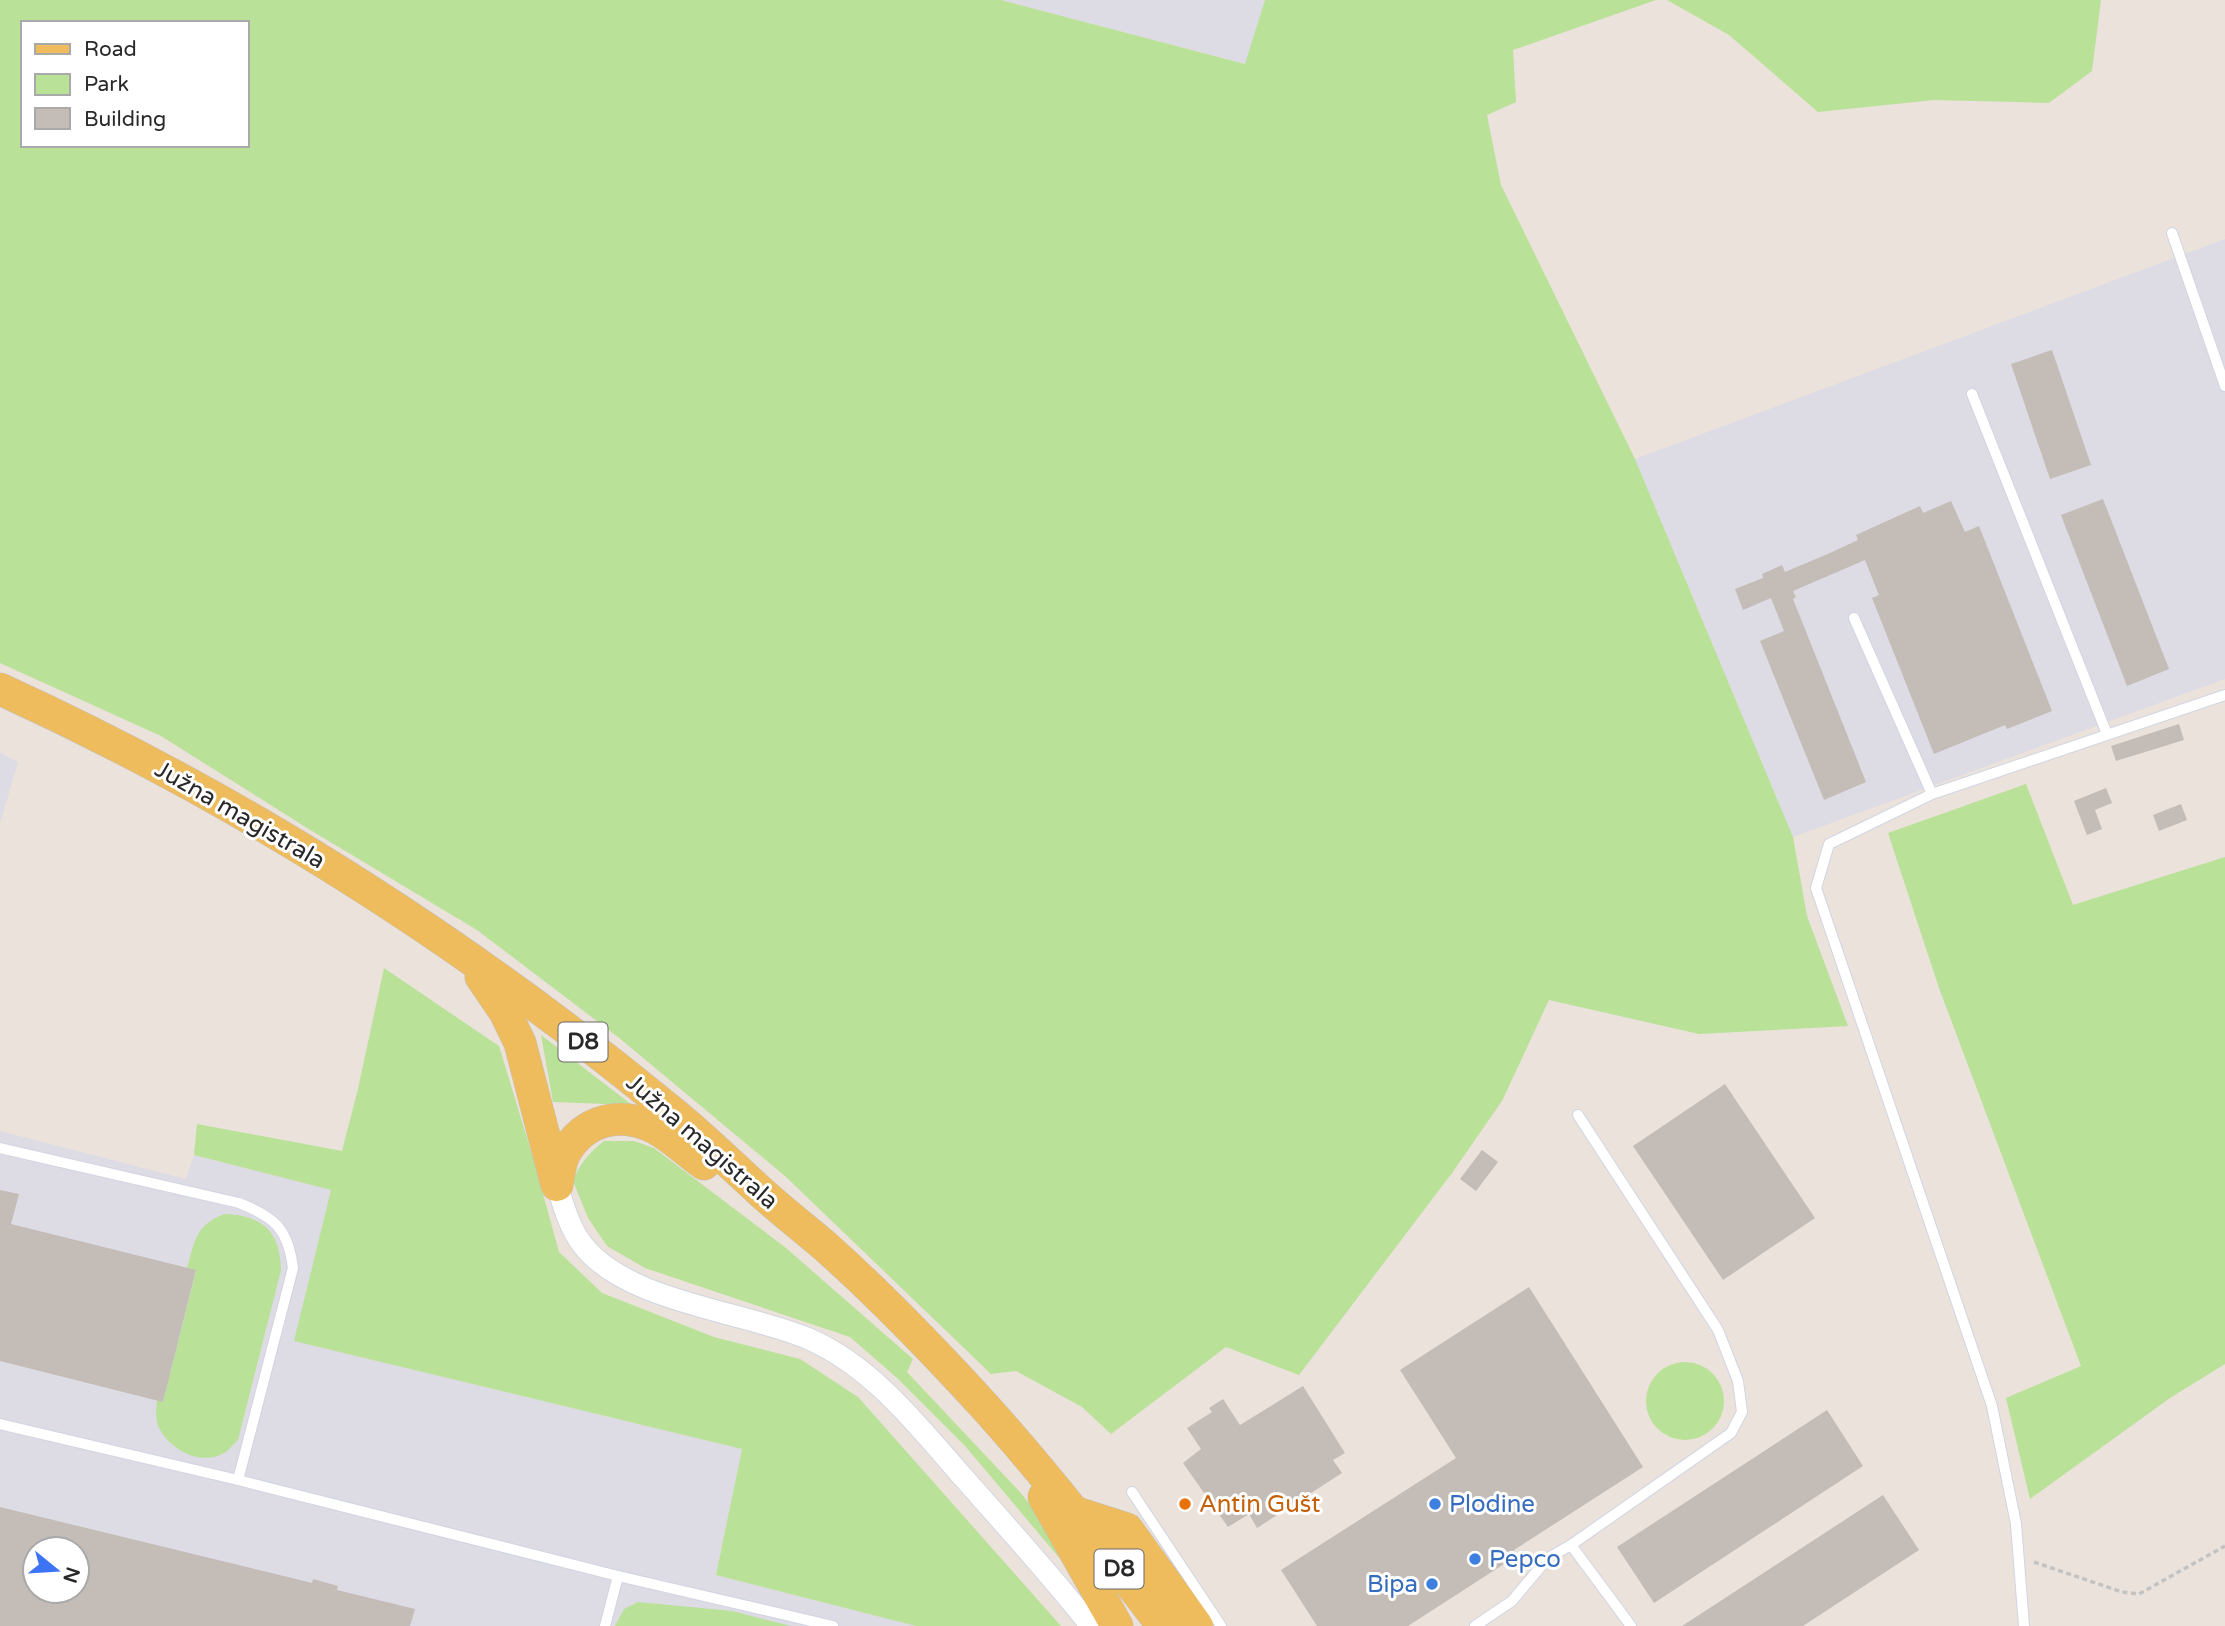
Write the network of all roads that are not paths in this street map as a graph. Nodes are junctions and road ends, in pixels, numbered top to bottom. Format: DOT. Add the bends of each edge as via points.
graph roads {
  1 [pos="2172,233"];
  2 [pos="2225,386"];
  3 [pos="1972,394"];
  4 [pos="1854,618"];
  5 [pos="0,689"];
  6 [pos="2225,695"];
  7 [pos="2107,734"];
  8 [pos="1932,794"];
  9 [pos="468,958"];
  10 [pos="1578,1115"];
  11 [pos="0,1148"];
  12 [pos="557,1185"];
  13 [pos="764,1195"];
  14 [pos="997,1422"];
  15 [pos="0,1424"];
  16 [pos="239,1480"];
  17 [pos="1132,1492"];
  18 [pos="1077,1513"];
  19 [pos="1572,1545"];
  20 [pos="618,1576"];
  21 [pos="605,1626"];
  22 [pos="834,1626"];
  23 [pos="1091,1626"];
  24 [pos="1116,1626"];
  25 [pos="1163,1626"];
  26 [pos="1197,1626"];
  27 [pos="1221,1626"];
  28 [pos="1475,1626"];
  29 [pos="1631,1626"];
  30 [pos="2024,1626"];
  1 -- 2 [label="lane"];
  3 -- 7 [label="lane"];
  4 -- 8 [label="lane"];
  5 -- 9 [label="main road, Južna magistrala / D8" via="215,798 326,864"];
  6 -- 7 [label="lane"];
  7 -- 8 [label="lane"];
  8 -- 30 [label="lane" via="1829,844 1816,888 1992,1406 2016,1524"];
  9 -- 12 [label="main road" via="520,1042"];
  9 -- 13 [label="main road, Južna magistrala / D8" via="674,1114"];
  10 -- 19 [label="lane" via="1718,1330 1738,1381 1742,1412 1731,1433"];
  11 -- 16 [label="lane" via="239,1203 264,1213 283,1232 293,1268"];
  12 -- 13 [label="main road" via="564,1155 579,1135 592,1124 628,1120 655,1128 720,1176"];
  12 -- 23 [label="street" via="580,1242 596,1260 620,1275 653,1290 807,1338 861,1370 925,1435"];
  13 -- 14 [label="main road, Južna magistrala / D8" via="901,1319"];
  14 -- 18 [label="main road, Južna magistrala / D8"];
  14 -- 24 [label="main road" via="1025,1462"];
  15 -- 16 [label="lane"];
  16 -- 20 [label="lane"];
  17 -- 27 [label="lane"];
  18 -- 25 [label="main road, Južna magistrala / D8"];
  18 -- 26 [label="main road" via="1127,1529"];
  19 -- 28 [label="lane" via="1548,1558 1512,1601"];
  19 -- 29 [label="lane"];
  20 -- 21 [label="lane"];
  20 -- 22 [label="lane"];
}
